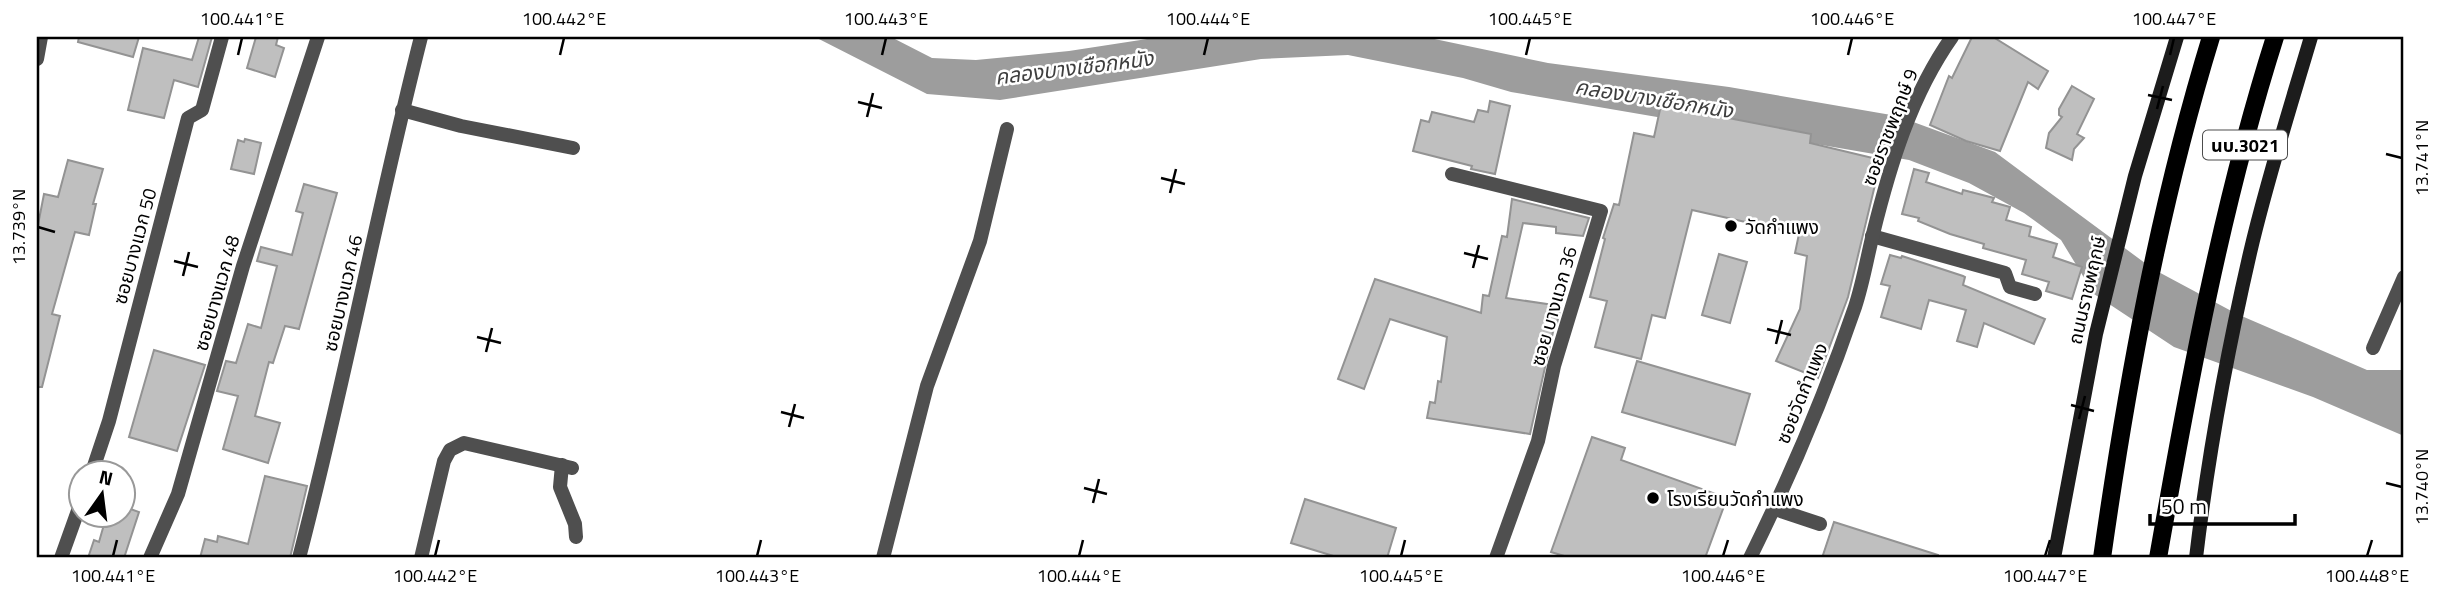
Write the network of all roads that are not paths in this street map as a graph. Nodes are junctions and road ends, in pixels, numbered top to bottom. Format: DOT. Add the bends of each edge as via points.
graph roads {
  1 [pos="41,37"];
  2 [pos="222,37"];
  3 [pos="318,37"];
  4 [pos="421,37"];
  5 [pos="1952,37"];
  6 [pos="2177,37"];
  7 [pos="2211,37"];
  8 [pos="2276,37"];
  9 [pos="2311,37"];
  10 [pos="37,59"];
  11 [pos="402,110"];
  12 [pos="1007,129"];
  13 [pos="573,148"];
  14 [pos="1452,174"];
  15 [pos="1872,236"];
  16 [pos="2404,276"];
  17 [pos="2035,294"];
  18 [pos="2373,348"];
  19 [pos="97,458"];
  20 [pos="1775,509"];
  21 [pos="1820,524"];
  22 [pos="72,528"];
  23 [pos="576,537"];
  24 [pos="1755,557"];
  25 [pos="61,558"];
  26 [pos="150,558"];
  27 [pos="299,558"];
  28 [pos="421,558"];
  29 [pos="883,558"];
  30 [pos="1496,558"];
  31 [pos="2054,558"];
  32 [pos="2102,558"];
  33 [pos="2158,558"];
  34 [pos="2196,558"];
  1 -- 10 [label="street"];
  2 -- 19 [label="street, ซอยบางแวก 50" via="202,110 188,118"];
  3 -- 26 [label="street, ซอยบางแวก 48" via="243,266 178,494"];
  4 -- 11 [label="street, ซอยบางแวก 46"];
  5 -- 15 [label="street, ซอยราชพฤกษ์ 9" via="1919,94 1889,172"];
  6 -- 31 [label="main road, ถนนราชพฤกษ์" via="2095,334"];
  7 -- 32 [label="main road, นบ.3021" via="2169,190 2136,350"];
  8 -- 33 [label="main road, นบ.3021" via="2216,254"];
  9 -- 34 [label="main road, นบ.3021" via="2250,251 2224,377"];
  11 -- 13 [label="street"];
  11 -- 27 [label="street, ซอยบางแวก 46"];
  12 -- 29 [label="street" via="980,242 927,386"];
  14 -- 30 [label="street, ซอย บางแวก 36" via="1601,211 1554,366 1538,440"];
  15 -- 17 [label="street" via="2004,273 2010,287"];
  15 -- 20 [label="street, ซอยวัดกำแพง" via="1856,304"];
  16 -- 18 [label="street"];
  20 -- 21 [label="street"];
  20 -- 24 [label="street, ซอยวัดกำแพง"];
  22 -- 25 [label="street"];
  23 -- 28 [label="street" via="560,487 567,466 464,443 450,450 444,461"];
}
